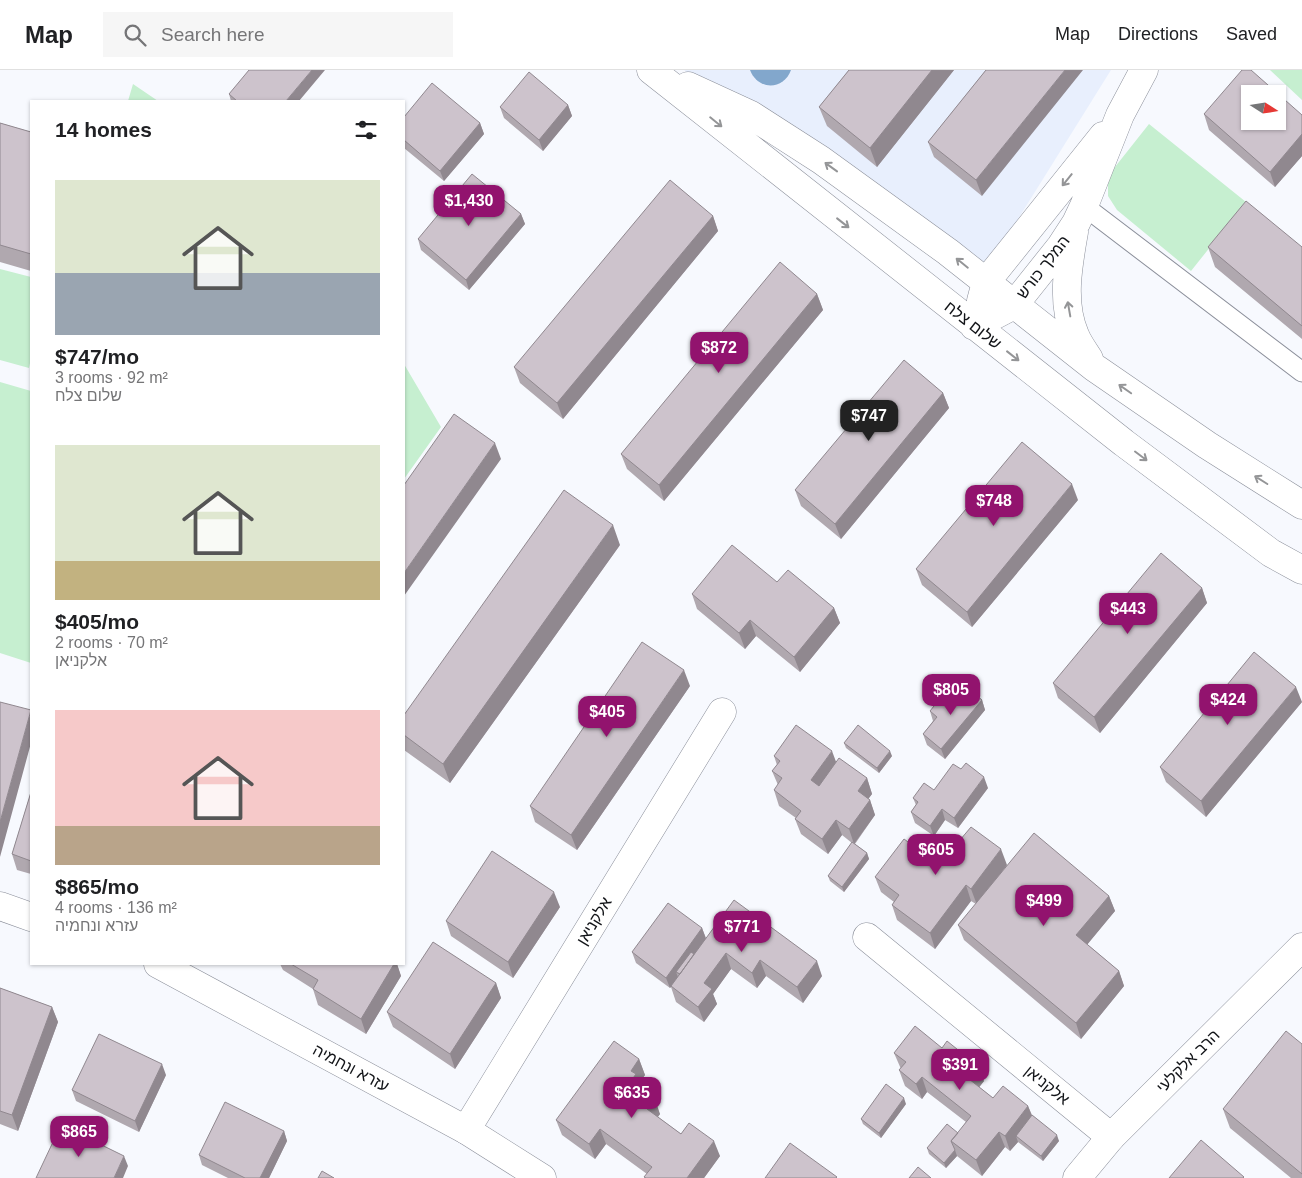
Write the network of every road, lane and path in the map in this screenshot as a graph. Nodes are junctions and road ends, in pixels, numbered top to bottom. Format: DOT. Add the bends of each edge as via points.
graph roads {
  1 [pos="652,70"];
  2 [pos="1144,70"];
  3 [pos="1120,115"];
  4 [pos="1080,215"];
  5 [pos="986,282"];
  6 [pos="1014,304"];
  7 [pos="974,326"];
  8 [pos="1095,368"];
  9 [pos="1302,372"];
  10 [pos="1302,505"];
  11 [pos="1302,570"];
  12 [pos="722,712"];
  13 [pos="0,906"];
  14 [pos="30,917"];
  15 [pos="867,937"];
  16 [pos="1300,953"];
  17 [pos="160,965"];
  18 [pos="466,1130"];
  19 [pos="1112,1137"];
  20 [pos="542,1178"];
  21 [pos="1077,1178"];
  5 -- 1 [label="street, שלום צלח, one-way" via="776,130 751,115"];
  1 -- 7 [label="street, שלום צלח, one-way"];
  2 -- 3 [label="street, המלך כורש"];
  3 -- 4 [label="street, המלך כורש"];
  3 -- 5 [label="street, המלך כורש, one-way"];
  4 -- 6 [label="street, המלך כורש" via="1062,246"];
  8 -- 4 [label="street, one-way" via="1075,335 1067,305 1067,271"];
  4 -- 9 [label="lane"];
  5 -- 6 [label="street, שלום צלח"];
  5 -- 7 [label="street, המלך כורש"];
  6 -- 7 [label="street, המלך כורש"];
  6 -- 8 [label="street, שלום צלח"];
  7 -- 11 [label="street, שלום צלח, one-way" via="1271,553"];
  10 -- 8 [label="street, שלום צלח, one-way" via="1207,446"];
  12 -- 18 [label="street, אלקניאן"];
  13 -- 14 [label="street"];
  15 -- 19 [label="street, אלקניאן"];
  16 -- 19 [label="street, הרב אלקלעי"];
  17 -- 18 [label="street, עזרא ונחמיה"];
  18 -- 20 [label="street, עזרא ונחמיה"];
  19 -- 21 [label="street, הרב אלקלעי"];
}
